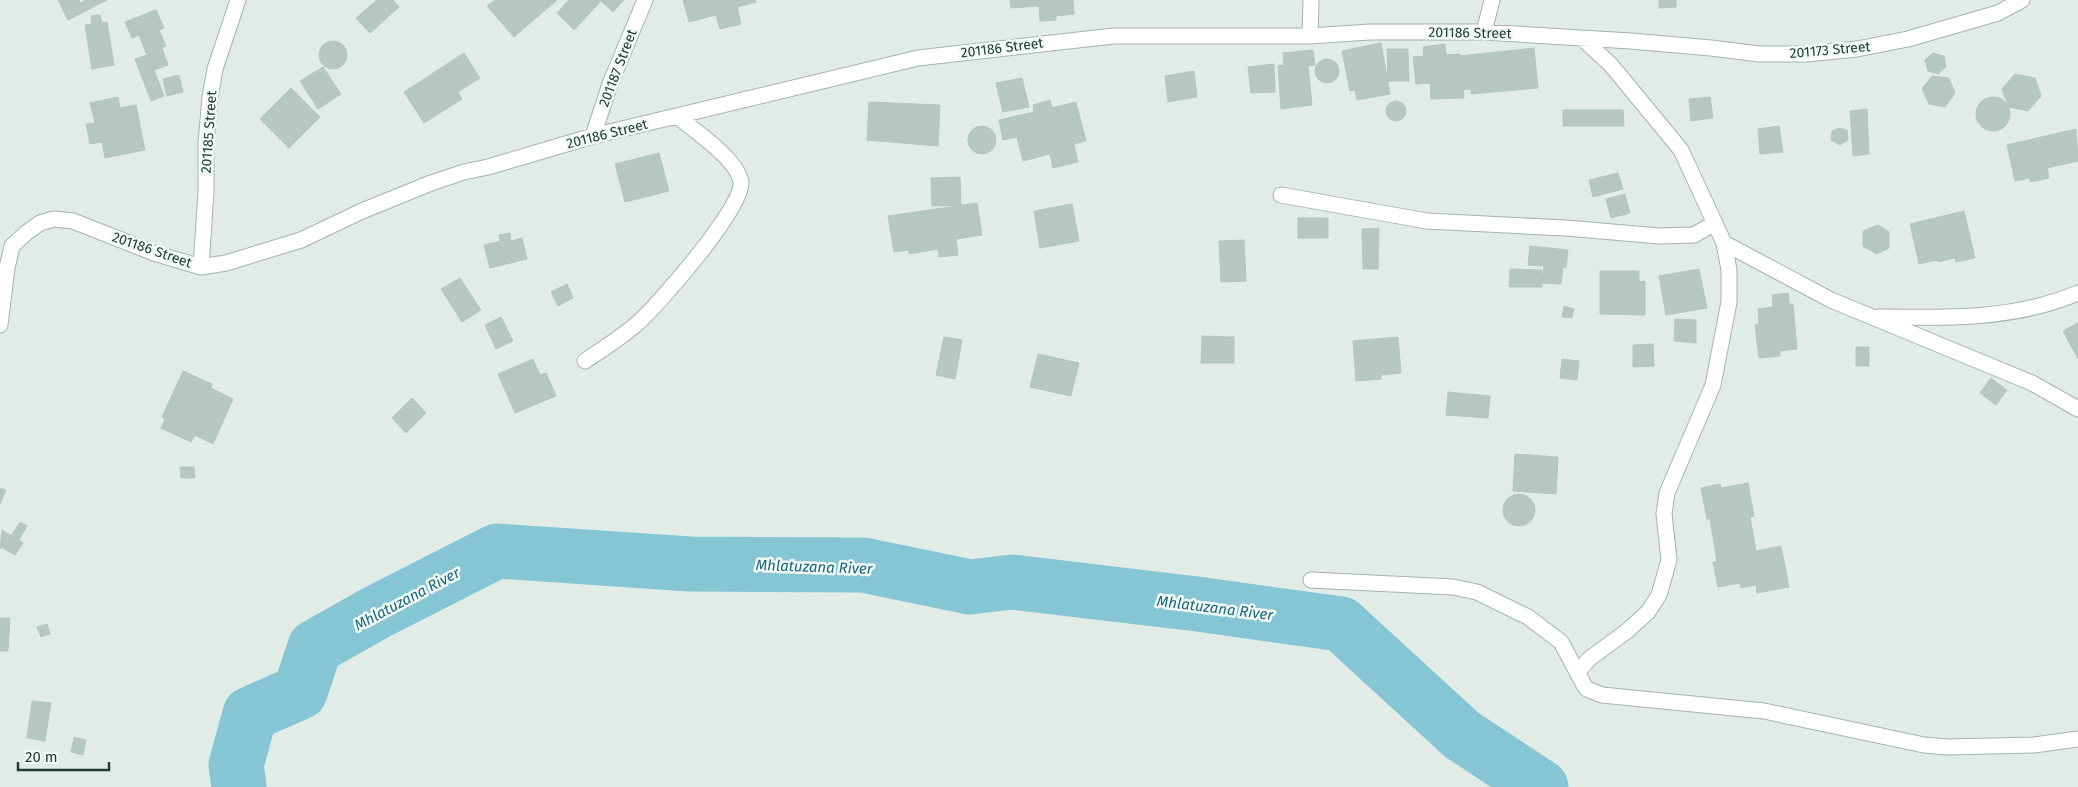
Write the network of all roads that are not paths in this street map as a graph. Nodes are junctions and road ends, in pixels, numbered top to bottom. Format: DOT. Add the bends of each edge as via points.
graph roads {
  1 [pos="238,0"];
  2 [pos="645,0"];
  3 [pos="1311,0"];
  4 [pos="1492,0"];
  5 [pos="2022,0"];
  6 [pos="1484,32"];
  7 [pos="1310,36"];
  8 [pos="1582,38"];
  9 [pos="1631,41"];
  10 [pos="678,117"];
  11 [pos="593,136"];
  12 [pos="1281,195"];
  13 [pos="1715,223"];
  14 [pos="1724,243"];
  15 [pos="201,267"];
  16 [pos="2078,293"];
  17 [pos="1871,318"];
  18 [pos="0,325"];
  19 [pos="585,361"];
  20 [pos="2078,409"];
  21 [pos="1311,580"];
  22 [pos="1577,673"];
  23 [pos="2078,739"];
  1 -- 15 [label="street, 201185 Street" via="215,69 210,97"];
  2 -- 11 [label="street, 201187 Street" via="610,84"];
  3 -- 7 [label="street"];
  4 -- 6 [label="street"];
  5 -- 9 [label="street, 201173 Street" via="1966,24 1857,49 1759,54"];
  6 -- 7 [label="street, 201186 Street" via="1370,32"];
  6 -- 8 [label="street, 201186 Street"];
  7 -- 10 [label="street, 201186 Street" via="1112,36 986,49 918,58"];
  8 -- 9 [label="street, 201186 Street"];
  8 -- 13 [label="street" via="1611,65 1681,150"];
  10 -- 11 [label="street, 201186 Street"];
  10 -- 19 [label="street" via="731,164 741,182 740,189 708,244 674,285 636,325"];
  11 -- 15 [label="street, 201186 Street" via="431,183 301,240"];
  12 -- 13 [label="street" via="1427,220 1659,236 1694,235"];
  13 -- 14 [label="street"];
  14 -- 17 [label="street"];
  14 -- 22 [label="street" via="1729,270 1729,302 1713,384 1667,493 1664,514 1669,560 1659,595 1648,612 1589,659"];
  15 -- 18 [label="street, 201186 Street" via="154,253 73,221 54,219 40,223 12,246"];
  16 -- 17 [label="street" via="2041,306 1986,316"];
  17 -- 20 [label="street" via="2032,383"];
  21 -- 22 [label="street" via="1453,587 1478,592 1528,617 1552,635 1566,649"];
  22 -- 23 [label="street" via="1587,689 1602,694 1764,711 1924,745 2034,745"];
}
